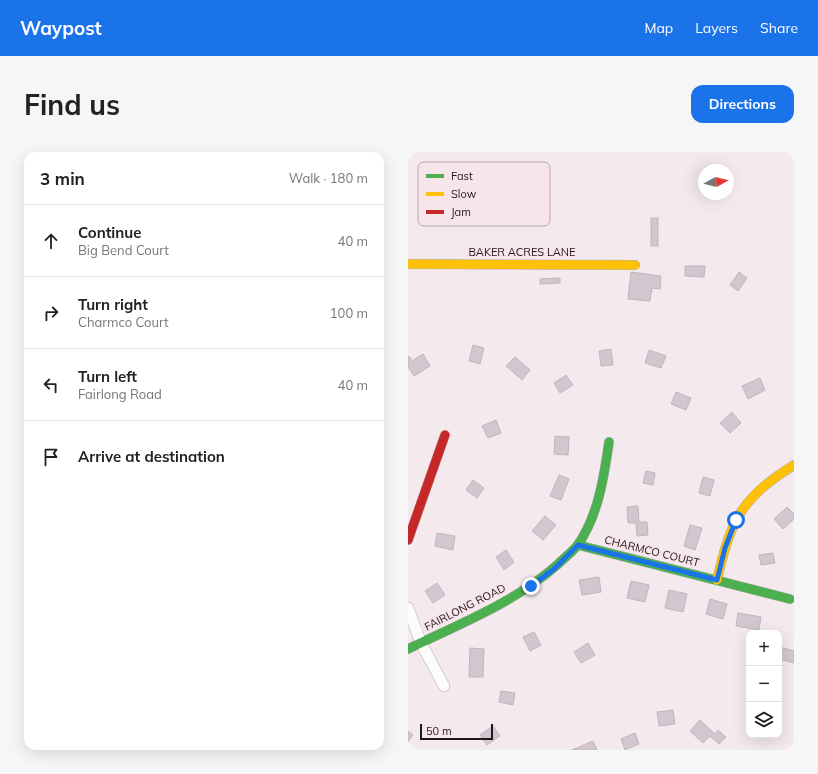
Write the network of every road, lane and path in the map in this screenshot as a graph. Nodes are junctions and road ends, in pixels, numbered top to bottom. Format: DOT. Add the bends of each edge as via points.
graph roads {
  1 [pos="408,264"];
  2 [pos="635,264"];
  3 [pos="445,435"];
  4 [pos="609,442"];
  5 [pos="794,465"];
  6 [pos="408,540"];
  7 [pos="578,545"];
  8 [pos="717,580"];
  9 [pos="790,599"];
  10 [pos="408,608"];
  11 [pos="420,643"];
  12 [pos="408,649"];
  13 [pos="444,686"];
  1 -- 2 [label="street, BAKER ACRES LANE"];
  3 -- 6 [label="street"];
  4 -- 7 [label="street, FAIRLONG ROAD" via="603,483 593,514"];
  5 -- 8 [label="street" via="756,493 736,520 725,548"];
  7 -- 8 [label="street, CHARMCO COURT"];
  7 -- 11 [label="street, FAIRLONG ROAD" via="532,586"];
  8 -- 9 [label="street, CHARMCO COURT"];
  10 -- 11 [label="street"];
  11 -- 12 [label="street, FAIRLONG ROAD"];
  11 -- 13 [label="street"];
}
